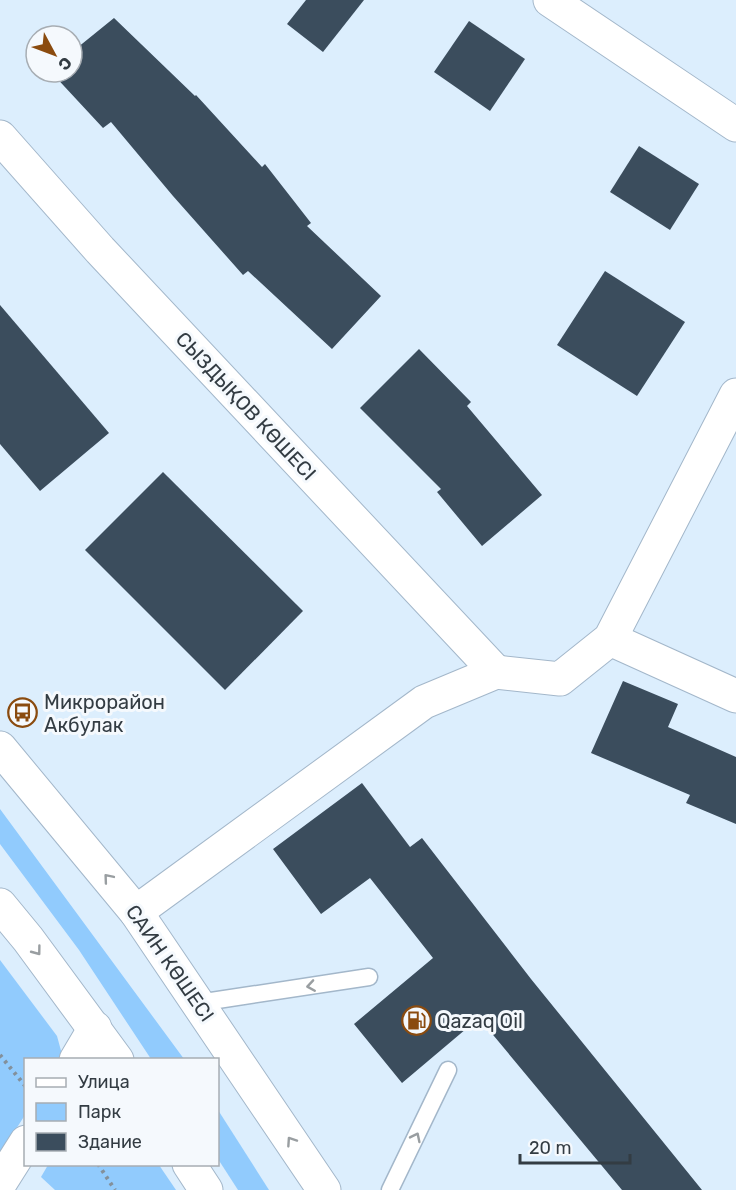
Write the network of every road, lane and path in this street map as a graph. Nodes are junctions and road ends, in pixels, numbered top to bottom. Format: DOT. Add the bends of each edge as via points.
graph roads {
  1 [pos="550,0"];
  2 [pos="736,125"];
  3 [pos="0,137"];
  4 [pos="736,395"];
  5 [pos="610,639"];
  6 [pos="496,672"];
  7 [pos="736,696"];
  8 [pos="0,748"];
  9 [pos="0,905"];
  10 [pos="136,912"];
  11 [pos="369,977"];
  12 [pos="198,1003"];
  13 [pos="95,1028"];
  14 [pos="0,1055"];
  15 [pos="77,1058"];
  16 [pos="116,1058"];
  17 [pos="448,1070"];
  18 [pos="24,1085"];
  19 [pos="24,1145"];
  20 [pos="99,1166"];
  21 [pos="190,1166"];
  22 [pos="0,1184"];
  23 [pos="115,1190"];
  24 [pos="206,1190"];
  25 [pos="324,1190"];
  26 [pos="390,1190"];
  1 -- 2 [label="main road"];
  3 -- 6 [label="main road, СЫЗДЫҚОВ КӨШЕСІ" via="100,250"];
  4 -- 5 [label="main road"];
  5 -- 6 [label="main road" via="560,679"];
  5 -- 7 [label="main road"];
  6 -- 10 [label="main road" via="424,702"];
  10 -- 8 [label="main road, САИН КӨШЕСІ, one-way"];
  9 -- 13 [label="main road, one-way"];
  10 -- 12 [label="main road, САИН КӨШЕСІ"];
  11 -- 12 [label="lane, one-way"];
  25 -- 12 [label="main road, САИН КӨШЕСІ, one-way"];
  13 -- 15 [label="main road"];
  13 -- 16 [label="main road"];
  14 -- 18 [label="path"];
  26 -- 17 [label="lane, one-way"];
  19 -- 22 [label="main road"];
  20 -- 23 [label="path"];
  21 -- 24 [label="main road"];
}
